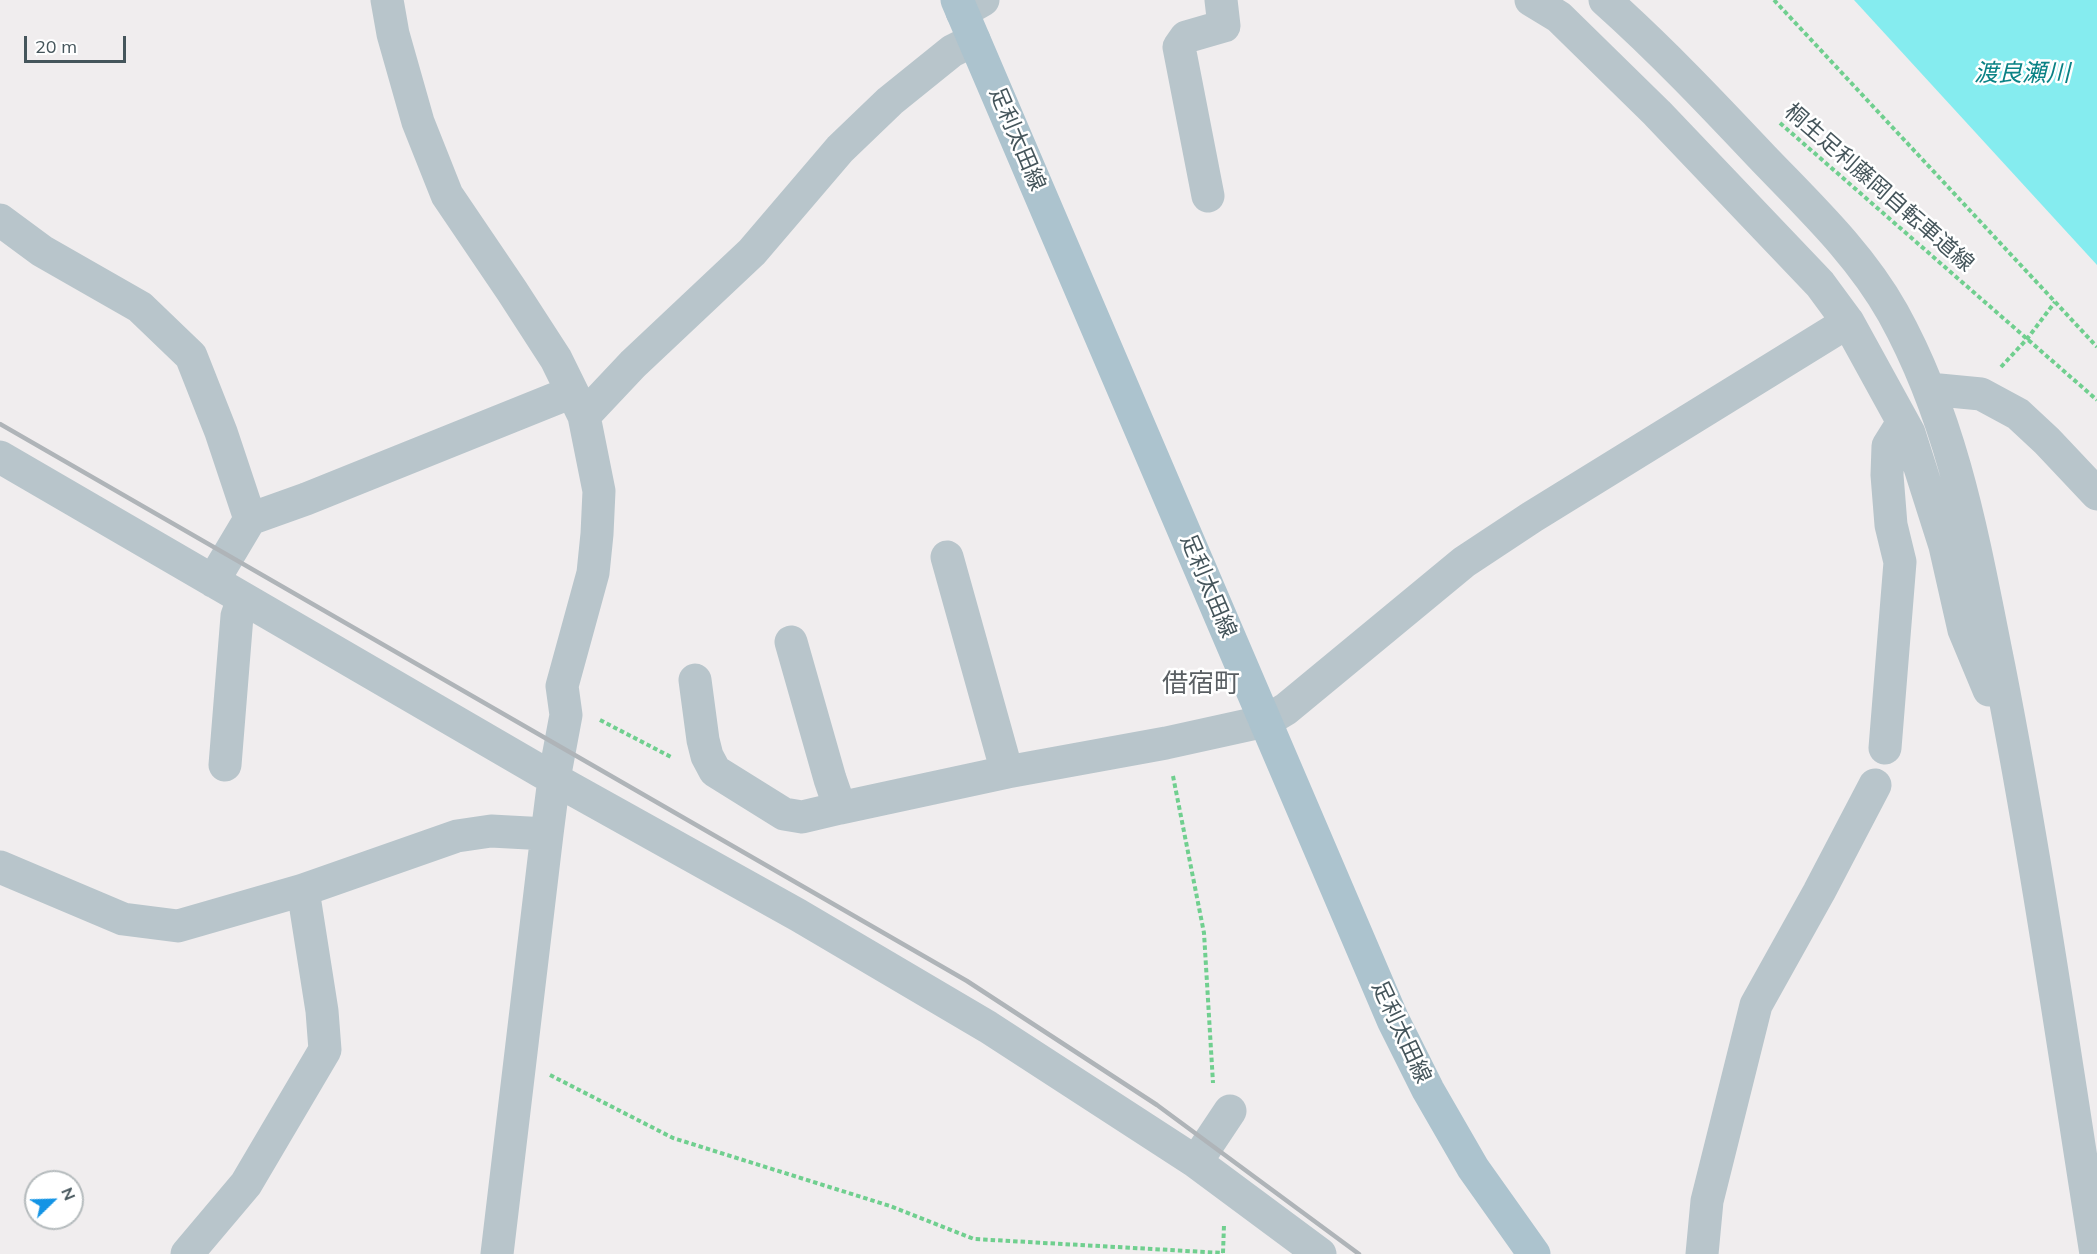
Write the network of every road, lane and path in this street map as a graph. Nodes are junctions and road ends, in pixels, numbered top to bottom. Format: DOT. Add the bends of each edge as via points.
graph roads {
  1 [pos="387,0"];
  2 [pos="1221,0"];
  3 [pos="1531,0"];
  4 [pos="1605,0"];
  5 [pos="1773,0"];
  6 [pos="969,13"];
  7 [pos="1773,117"];
  8 [pos="1208,196"];
  9 [pos="0,220"];
  10 [pos="2055,302"];
  11 [pos="1848,322"];
  12 [pos="2027,339"];
  13 [pos="2097,347"];
  14 [pos="1929,389"];
  15 [pos="1981,394"];
  16 [pos="2097,400"];
  17 [pos="578,404"];
  18 [pos="1903,422"];
  19 [pos="0,457"];
  20 [pos="2097,494"];
  21 [pos="250,519"];
  22 [pos="947,557"];
  23 [pos="213,581"];
  24 [pos="243,598"];
  25 [pos="791,642"];
  26 [pos="695,680"];
  27 [pos="566,715"];
  28 [pos="1266,721"];
  29 [pos="1166,743"];
  30 [pos="1885,748"];
  31 [pos="2016,753"];
  32 [pos="225,765"];
  33 [pos="715,771"];
  34 [pos="1007,772"];
  35 [pos="554,779"];
  36 [pos="1875,785"];
  37 [pos="840,808"];
  38 [pos="547,834"];
  39 [pos="0,867"];
  40 [pos="303,890"];
  41 [pos="520,1057"];
  42 [pos="1230,1111"];
  43 [pos="1196,1162"];
  44 [pos="187,1254"];
  45 [pos="497,1254"];
  46 [pos="1223,1254"];
  47 [pos="1320,1254"];
  48 [pos="1534,1254"];
  49 [pos="1702,1254"];
  50 [pos="2096,1254"];
  1 -- 17 [label="street" via="418,122 447,195 556,359"];
  2 -- 8 [label="street" via="1224,26 1185,37 1179,47"];
  3 -- 11 [label="street" via="1559,17 1657,113 1820,284"];
  4 -- 14 [label="street" via="1689,80 1867,271 1908,340"];
  5 -- 10 [label="path"];
  6 -- 17 [label="street" via="952,51 890,101 840,149 752,252 633,364"];
  6 -- 28 [label="main road, 足利太田線"];
  7 -- 12 [label="path, 桐生足利藤岡自転車道線"];
  9 -- 21 [label="street" via="42,251 140,307 190,356"];
  10 -- 12 [label="path"];
  10 -- 13 [label="path"];
  11 -- 18 [label="street"];
  11 -- 28 [label="street" via="1464,562 1286,709"];
  12 -- 15 [label="path"];
  12 -- 16 [label="path, 桐生足利藤岡自転車道線"];
  14 -- 15 [label="street"];
  14 -- 31 [label="street" via="1960,480"];
  15 -- 20 [label="street" via="2018,414"];
  17 -- 21 [label="street"];
  17 -- 27 [label="street" via="598,491 597,534 593,573 562,686"];
  18 -- 30 [label="street" via="1888,446 1892,525 1900,562"];
  18 -- 31 [label="street" via="1945,546 1964,630"];
  19 -- 23 [label="street"];
  21 -- 23 [label="street"];
  22 -- 34 [label="street"];
  23 -- 24 [label="street"];
  24 -- 32 [label="street" via="237,616"];
  24 -- 35 [label="street"];
  25 -- 37 [label="street"];
  26 -- 33 [label="street" via="707,756"];
  27 -- 33 [label="path" via="586,713 705,774"];
  27 -- 35 [label="street"];
  28 -- 29 [label="street"];
  28 -- 48 [label="main road, 足利太田線" via="1393,1020 1428,1090 1473,1168"];
  29 -- 34 [label="street"];
  29 -- 42 [label="path" via="1204,933 1212,1080"];
  31 -- 50 [label="street"];
  33 -- 37 [label="street" via="784,814 802,817"];
  34 -- 37 [label="street"];
  35 -- 38 [label="street"];
  35 -- 43 [label="street" via="988,1027"];
  36 -- 49 [label="street" via="1756,1005 1707,1201"];
  38 -- 40 [label="street" via="491,831 457,836"];
  38 -- 41 [label="street"];
  39 -- 40 [label="street" via="123,919 158,925 178,926"];
  40 -- 44 [label="street" via="326,1050 246,1184"];
  41 -- 45 [label="street"];
  41 -- 46 [label="path" via="673,1138 890,1206 974,1239"];
  42 -- 43 [label="street"];
  43 -- 47 [label="street"];
}
